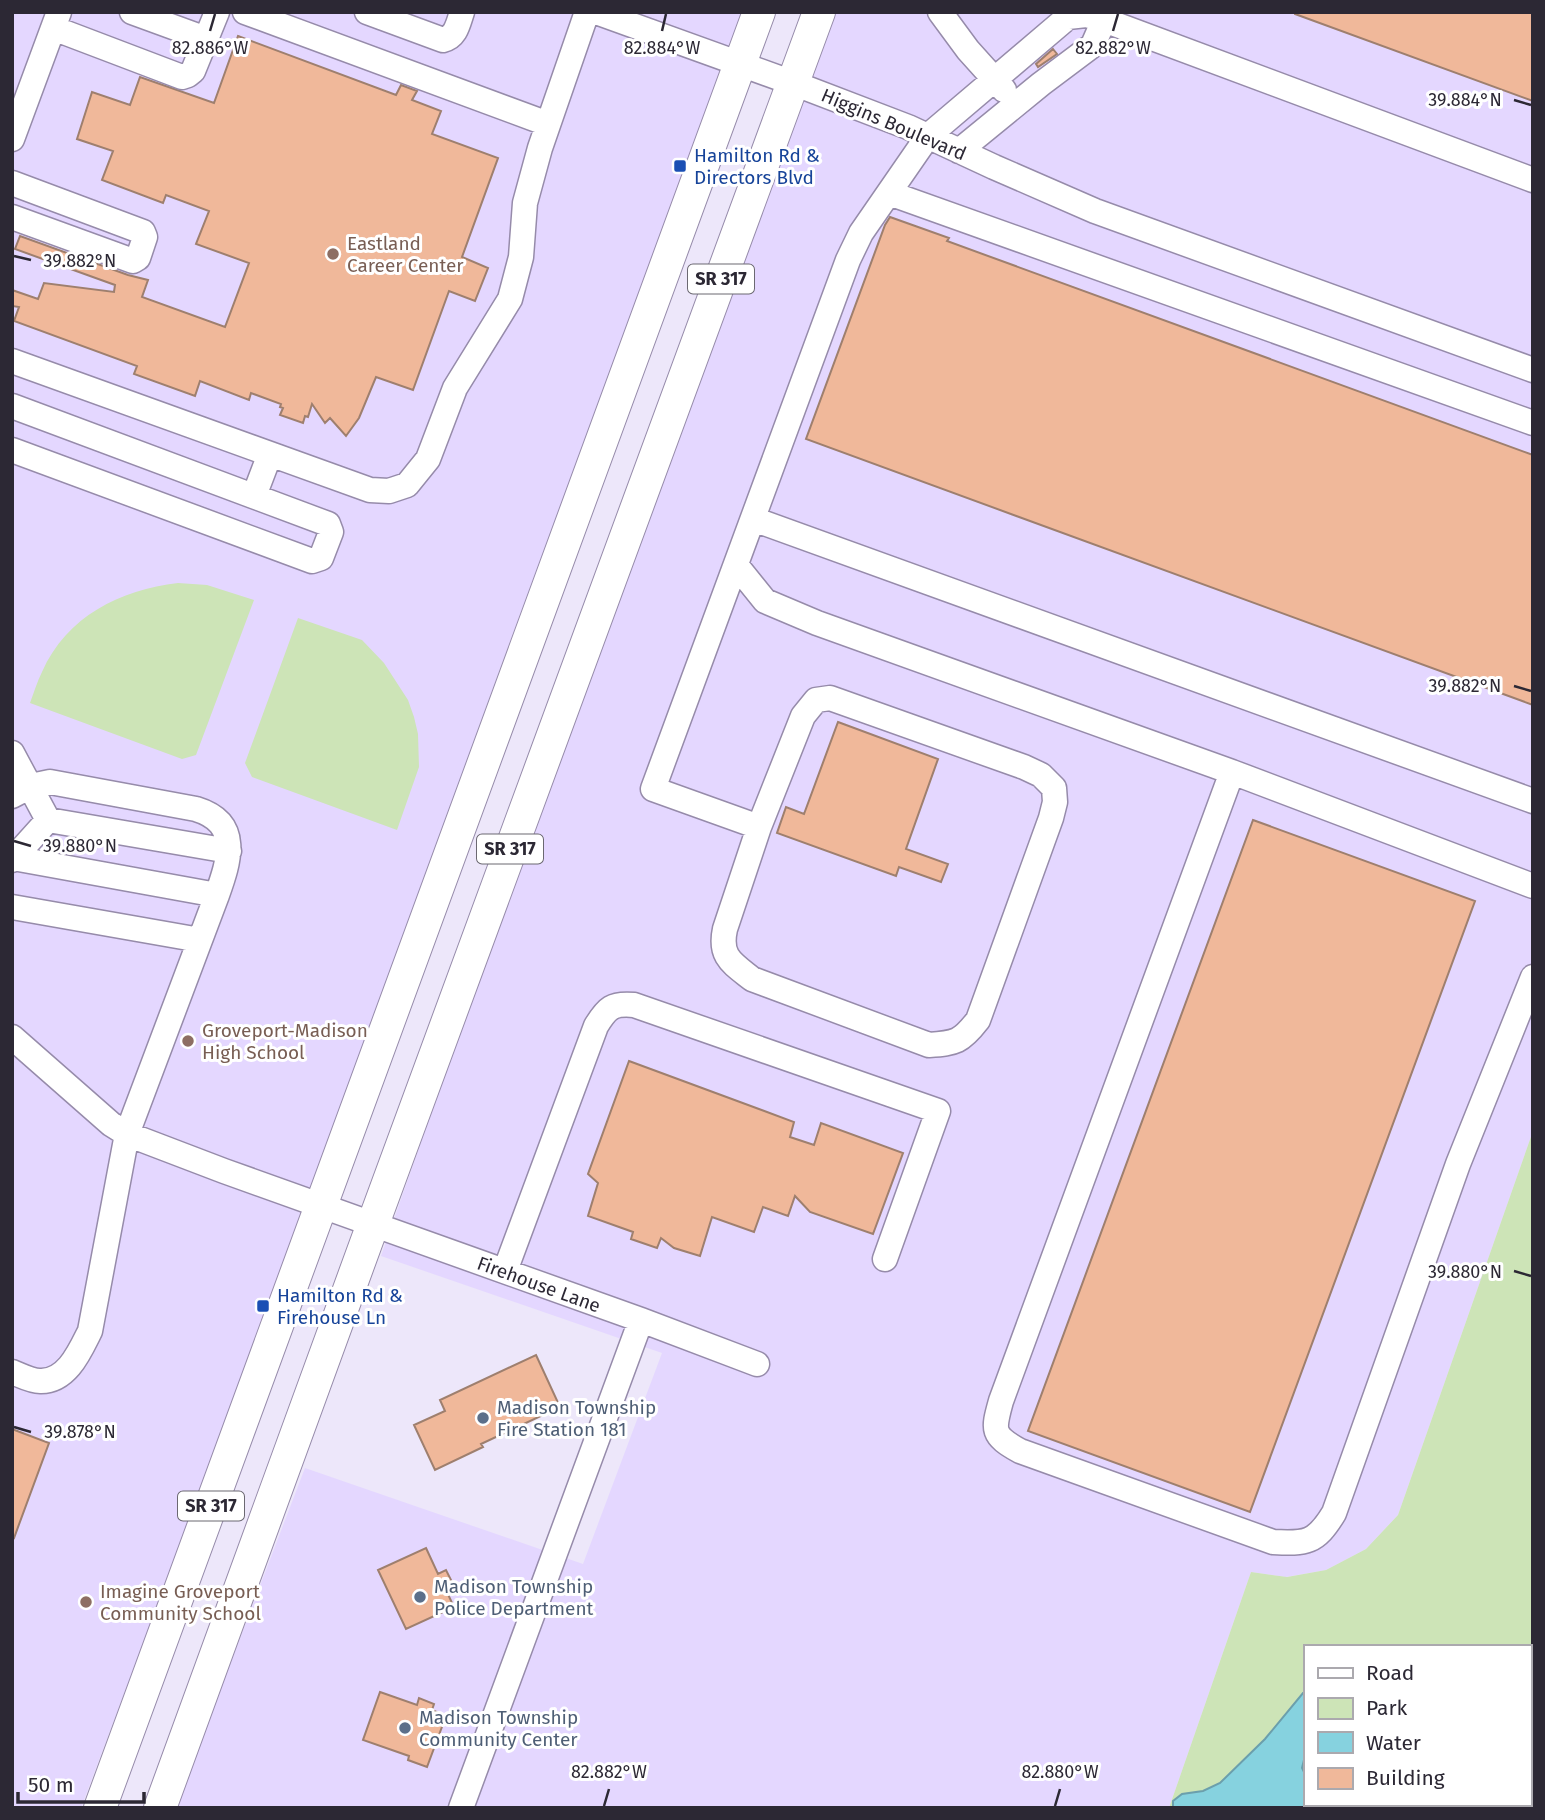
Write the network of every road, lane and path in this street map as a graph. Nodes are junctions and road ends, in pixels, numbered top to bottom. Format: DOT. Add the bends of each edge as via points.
graph roads {
  1 [pos="132,12"];
  2 [pos="217,12"];
  3 [pos="245,12"];
  4 [pos="367,12"];
  5 [pos="462,12"];
  6 [pos="759,12"];
  7 [pos="819,12"];
  8 [pos="940,12"];
  9 [pos="598,13"];
  10 [pos="56,20"];
  11 [pos="1104,20"];
  12 [pos="206,39"];
  13 [pos="740,64"];
  14 [pos="995,79"];
  15 [pos="793,83"];
  16 [pos="1017,104"];
  17 [pos="548,124"];
  18 [pos="928,136"];
  19 [pos="12,139"];
  20 [pos="959,151"];
  21 [pos="1533,180"];
  22 [pos="12,183"];
  23 [pos="889,193"];
  24 [pos="12,217"];
  25 [pos="14,368"];
  26 [pos="1533,370"];
  27 [pos="12,406"];
  28 [pos="1533,423"];
  29 [pos="12,450"];
  30 [pos="270,454"];
  31 [pos="254,496"];
  32 [pos="753,519"];
  33 [pos="736,565"];
  34 [pos="12,753"];
  35 [pos="1231,772"];
  36 [pos="21,791"];
  37 [pos="1533,802"];
  38 [pos="48,820"];
  39 [pos="759,827"];
  40 [pos="229,850"];
  41 [pos="13,859"];
  42 [pos="1533,886"];
  43 [pos="217,895"];
  44 [pos="12,907"];
  45 [pos="200,940"];
  46 [pos="1533,977"];
  47 [pos="12,1038"];
  48 [pos="127,1134"];
  49 [pos="322,1205"];
  50 [pos="373,1224"];
  51 [pos="885,1259"];
  52 [pos="505,1271"];
  53 [pos="641,1320"];
  54 [pos="757,1364"];
  55 [pos="12,1372"];
  56 [pos="100,1808"];
  57 [pos="160,1808"];
  58 [pos="461,1808"];
  1 -- 12 [label="street"];
  2 -- 12 [label="street"];
  3 -- 17 [label="street"];
  4 -- 5 [label="street" via="443,40 454,33"];
  6 -- 13 [label="main road, SR 317"];
  7 -- 15 [label="main road, SR 317"];
  8 -- 14 [label="street"];
  9 -- 13 [label="street, Higgins Boulevard"];
  9 -- 17 [label="street"];
  10 -- 12 [label="street" via="182,77 193,71"];
  10 -- 19 [label="street"];
  11 -- 14 [label="street" via="1068,17"];
  11 -- 16 [label="street" via="1093,45"];
  11 -- 21 [label="street"];
  13 -- 15 [label="street, Higgins Boulevard"];
  13 -- 49 [label="main road, SR 317"];
  14 -- 16 [label="street"];
  14 -- 18 [label="street"];
  15 -- 18 [label="street, Higgins Boulevard"];
  15 -- 50 [label="main road, SR 317"];
  16 -- 20 [label="street"];
  17 -- 30 [label="street" via="525,203 521,257 510,299 454,388 428,459 407,485 389,491 370,490"];
  18 -- 20 [label="street, Higgins Boulevard"];
  18 -- 23 [label="street"];
  20 -- 26 [label="street, Higgins Boulevard" via="1095,211"];
  22 -- 24 [label="street" via="143,232 145,237 133,261"];
  23 -- 28 [label="street"];
  23 -- 32 [label="street" via="848,260"];
  25 -- 30 [label="street"];
  27 -- 31 [label="street"];
  29 -- 31 [label="street" via="312,561 321,558 331,532 328,524"];
  30 -- 31 [label="street"];
  32 -- 33 [label="street"];
  32 -- 37 [label="street"];
  33 -- 35 [label="street" via="765,600 817,623"];
  33 -- 39 [label="street" via="653,789"];
  34 -- 36 [label="street"];
  35 -- 42 [label="street"];
  35 -- 46 [label="street" via="1001,1401 996,1432 1003,1442 1273,1542 1308,1541 1325,1528 1458,1164"];
  36 -- 38 [label="street"];
  36 -- 40 [label="street" via="62,783 206,812 228,837"];
  38 -- 40 [label="street"];
  38 -- 41 [label="street"];
  39 -- 39 [label="street" via="803,716 816,700 830,698 1024,766 1054,788 1051,818 978,1020 966,1036 951,1043 929,1045 752,979 730,962 722,945 725,929"];
  40 -- 43 [label="street"];
  41 -- 43 [label="street"];
  43 -- 45 [label="street"];
  44 -- 45 [label="street"];
  45 -- 48 [label="street"];
  47 -- 48 [label="street, Firehouse Lane"];
  48 -- 49 [label="street, Firehouse Lane"];
  48 -- 55 [label="street" via="90,1331 77,1358 58,1377 39,1381"];
  49 -- 50 [label="street, Firehouse Lane"];
  49 -- 56 [label="main road, SR 317"];
  50 -- 52 [label="street, Firehouse Lane"];
  50 -- 57 [label="main road, SR 317"];
  51 -- 52 [label="street" via="938,1111 634,1004 617,1003 596,1026"];
  52 -- 53 [label="street, Firehouse Lane"];
  53 -- 54 [label="street, Firehouse Lane"];
  53 -- 58 [label="street"];
}
